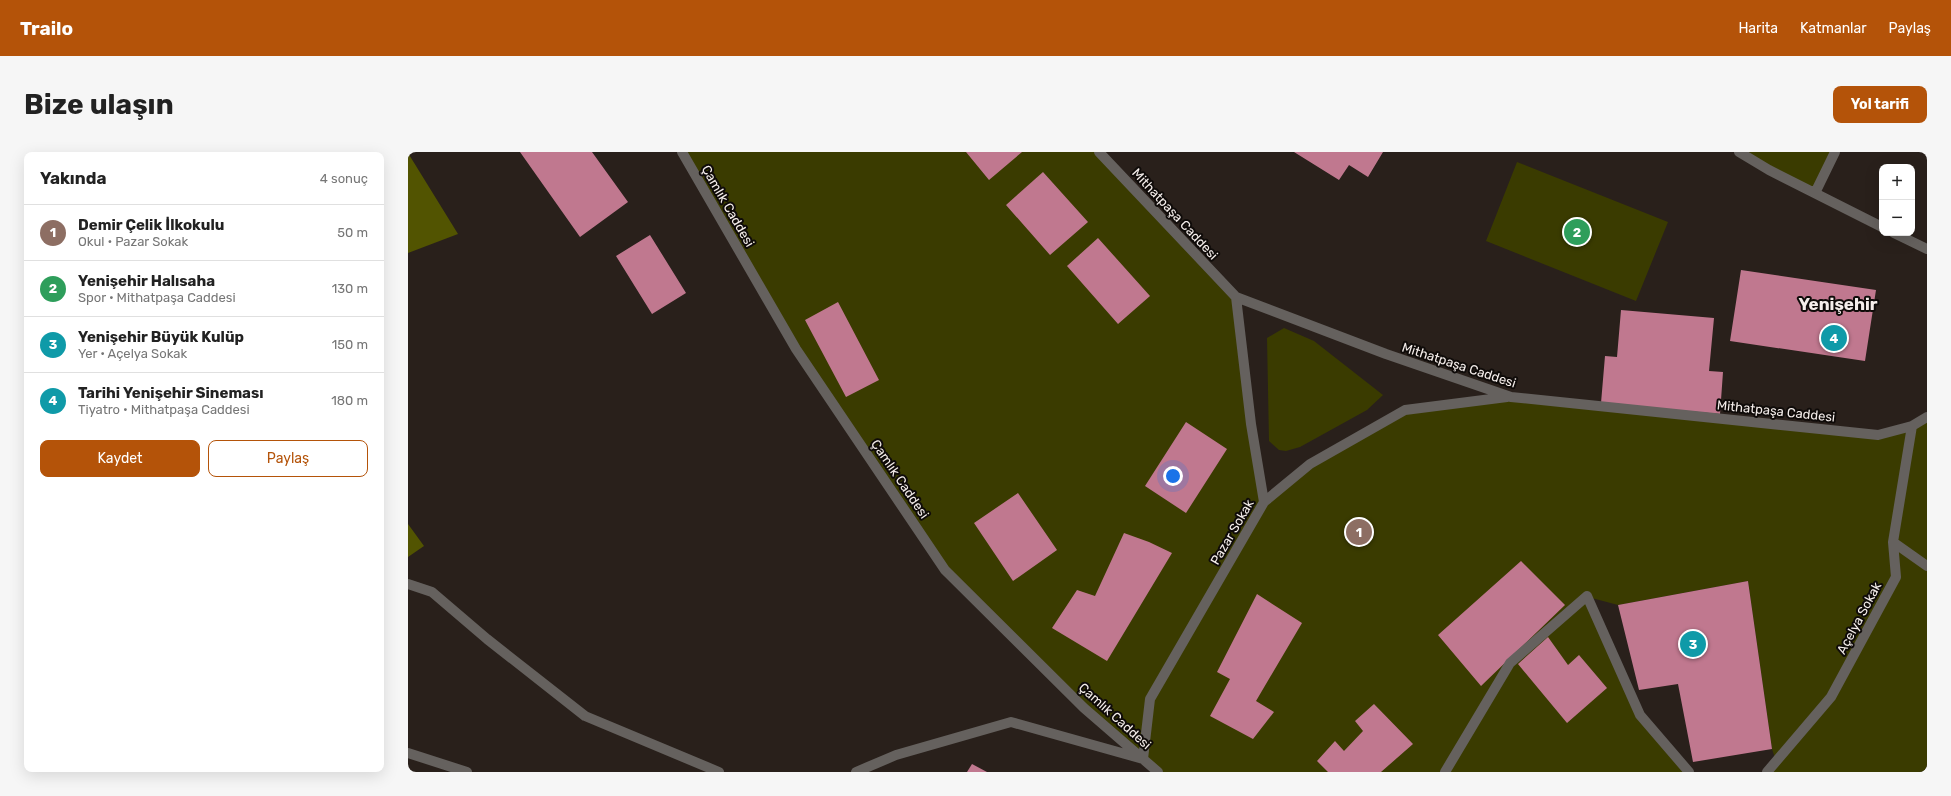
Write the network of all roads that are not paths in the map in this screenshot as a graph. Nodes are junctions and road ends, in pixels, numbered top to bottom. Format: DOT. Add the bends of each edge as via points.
graph roads {
  1 [pos="682,152"];
  2 [pos="1100,152"];
  3 [pos="1739,152"];
  4 [pos="1835,152"];
  5 [pos="1815,193"];
  6 [pos="1879,225"];
  7 [pos="1900,236"];
  8 [pos="1927,249"];
  9 [pos="1236,297"];
  10 [pos="1511,397"];
  11 [pos="1927,417"];
  12 [pos="1912,426"];
  13 [pos="1264,502"];
  14 [pos="1893,542"];
  15 [pos="1927,566"];
  16 [pos="408,584"];
  17 [pos="408,753"];
  18 [pos="1143,759"];
  19 [pos="467,772"];
  20 [pos="719,772"];
  21 [pos="856,772"];
  22 [pos="1158,772"];
  23 [pos="1445,772"];
  24 [pos="1689,772"];
  25 [pos="1767,772"];
  1 -- 18 [label="street, Çamlık Caddesi" via="796,348 945,570 1084,708"];
  2 -- 9 [label="street, Mithatpaşa Caddesi"];
  3 -- 5 [label="street"];
  4 -- 5 [label="street"];
  5 -- 6 [label="street"];
  7 -- 8 [label="street"];
  9 -- 10 [label="street, Mithatpaşa Caddesi" via="1386,354"];
  9 -- 13 [label="street" via="1251,424"];
  10 -- 12 [label="street, Mithatpaşa Caddesi" via="1878,435"];
  10 -- 13 [label="street, Pazar Sokak" via="1405,410 1310,464"];
  11 -- 12 [label="street, Mithatpaşa Caddesi"];
  12 -- 14 [label="street, Açelya Sokak"];
  13 -- 18 [label="street, Pazar Sokak" via="1150,699"];
  14 -- 15 [label="street"];
  14 -- 25 [label="street, Açelya Sokak" via="1896,577 1831,697"];
  16 -- 20 [label="street" via="432,592 585,716"];
  17 -- 19 [label="street"];
  18 -- 21 [label="street" via="1010,722 896,755"];
  18 -- 22 [label="street, Çamlık Caddesi"];
  23 -- 24 [label="street" via="1510,663 1587,596 1640,715"];
}
